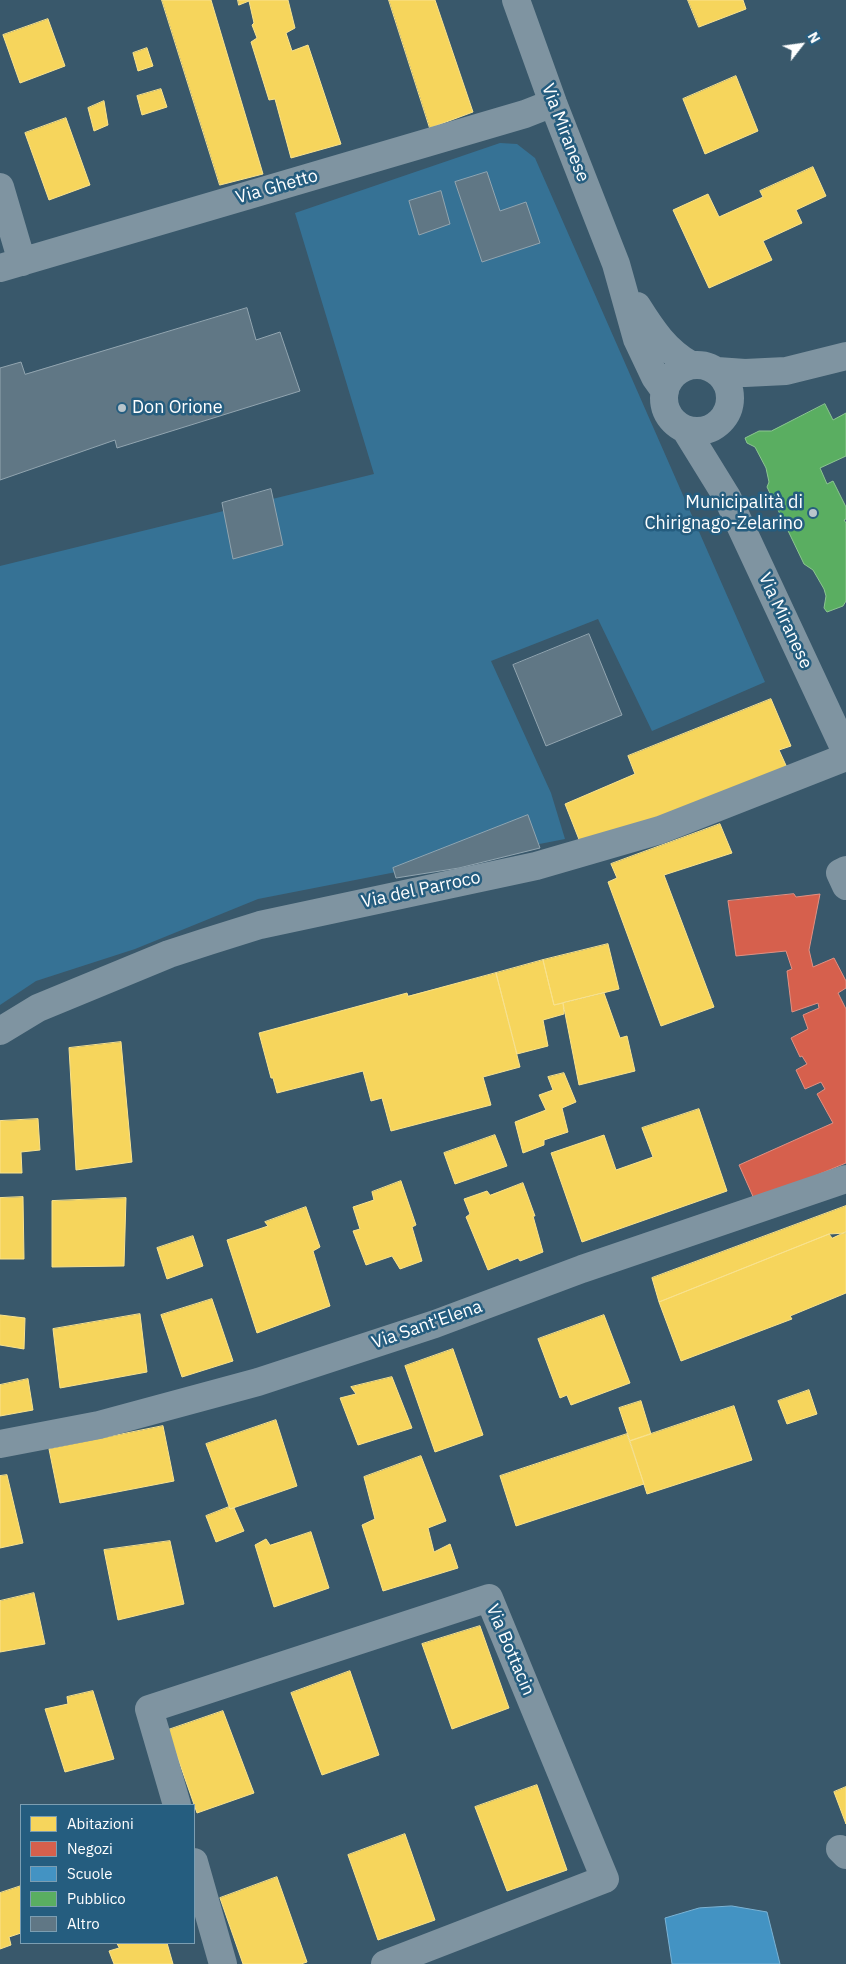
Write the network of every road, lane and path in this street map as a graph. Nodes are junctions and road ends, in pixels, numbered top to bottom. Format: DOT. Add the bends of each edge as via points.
graph roads {
  1 [pos="516,0"];
  2 [pos="553,103"];
  3 [pos="0,187"];
  4 [pos="616,264"];
  5 [pos="11,265"];
  6 [pos="846,356"];
  7 [pos="704,368"];
  8 [pos="786,371"];
  9 [pos="665,391"];
  10 [pos="724,415"];
  11 [pos="685,429"];
  12 [pos="723,489"];
  13 [pos="846,752"];
  14 [pos="846,757"];
  15 [pos="846,870"];
  16 [pos="846,886"];
  17 [pos="0,1031"];
  18 [pos="846,1179"];
  19 [pos="0,1444"];
  20 [pos="177,1804"];
  21 [pos="195,1865"];
  22 [pos="224,1964"];
  23 [pos="385,1964"];
  1 -- 2 [label="street, Via Miranese"];
  2 -- 4 [label="street, Via Miranese"];
  2 -- 5 [label="street, Via Ghetto" via="518,117"];
  3 -- 5 [label="street"];
  4 -- 7 [label="street, Via Miranese" via="635,302 664,345 676,356"];
  4 -- 9 [label="street, Via Miranese" via="637,339"];
  6 -- 8 [label="street"];
  7 -- 8 [label="street" via="745,373"];
  7 -- 9 [label="street" via="674,374"];
  7 -- 10 [label="street, Via Miranese" via="727,383 729,391"];
  8 -- 10 [label="street" via="750,389"];
  9 -- 11 [label="street, Via Miranese" via="667,411"];
  10 -- 11 [label="street" via="707,430"];
  10 -- 12 [label="street, Via Miranese" via="716,444"];
  11 -- 12 [label="street, Via Miranese"];
  12 -- 13 [label="street, Via Miranese"];
  14 -- 17 [label="street, Via del Parroco" via="660,830 545,864 260,924 208,940 38,1008"];
  15 -- 16 [label="street" via="840,873"];
  18 -- 19 [label="street, Via Sant'Elena" via="582,1269 436,1324 258,1382 99,1425"];
  20 -- 23 [label="street, Via Bottacin" via="149,1710 489,1598 605,1879"];
  21 -- 22 [label="street"];
}
